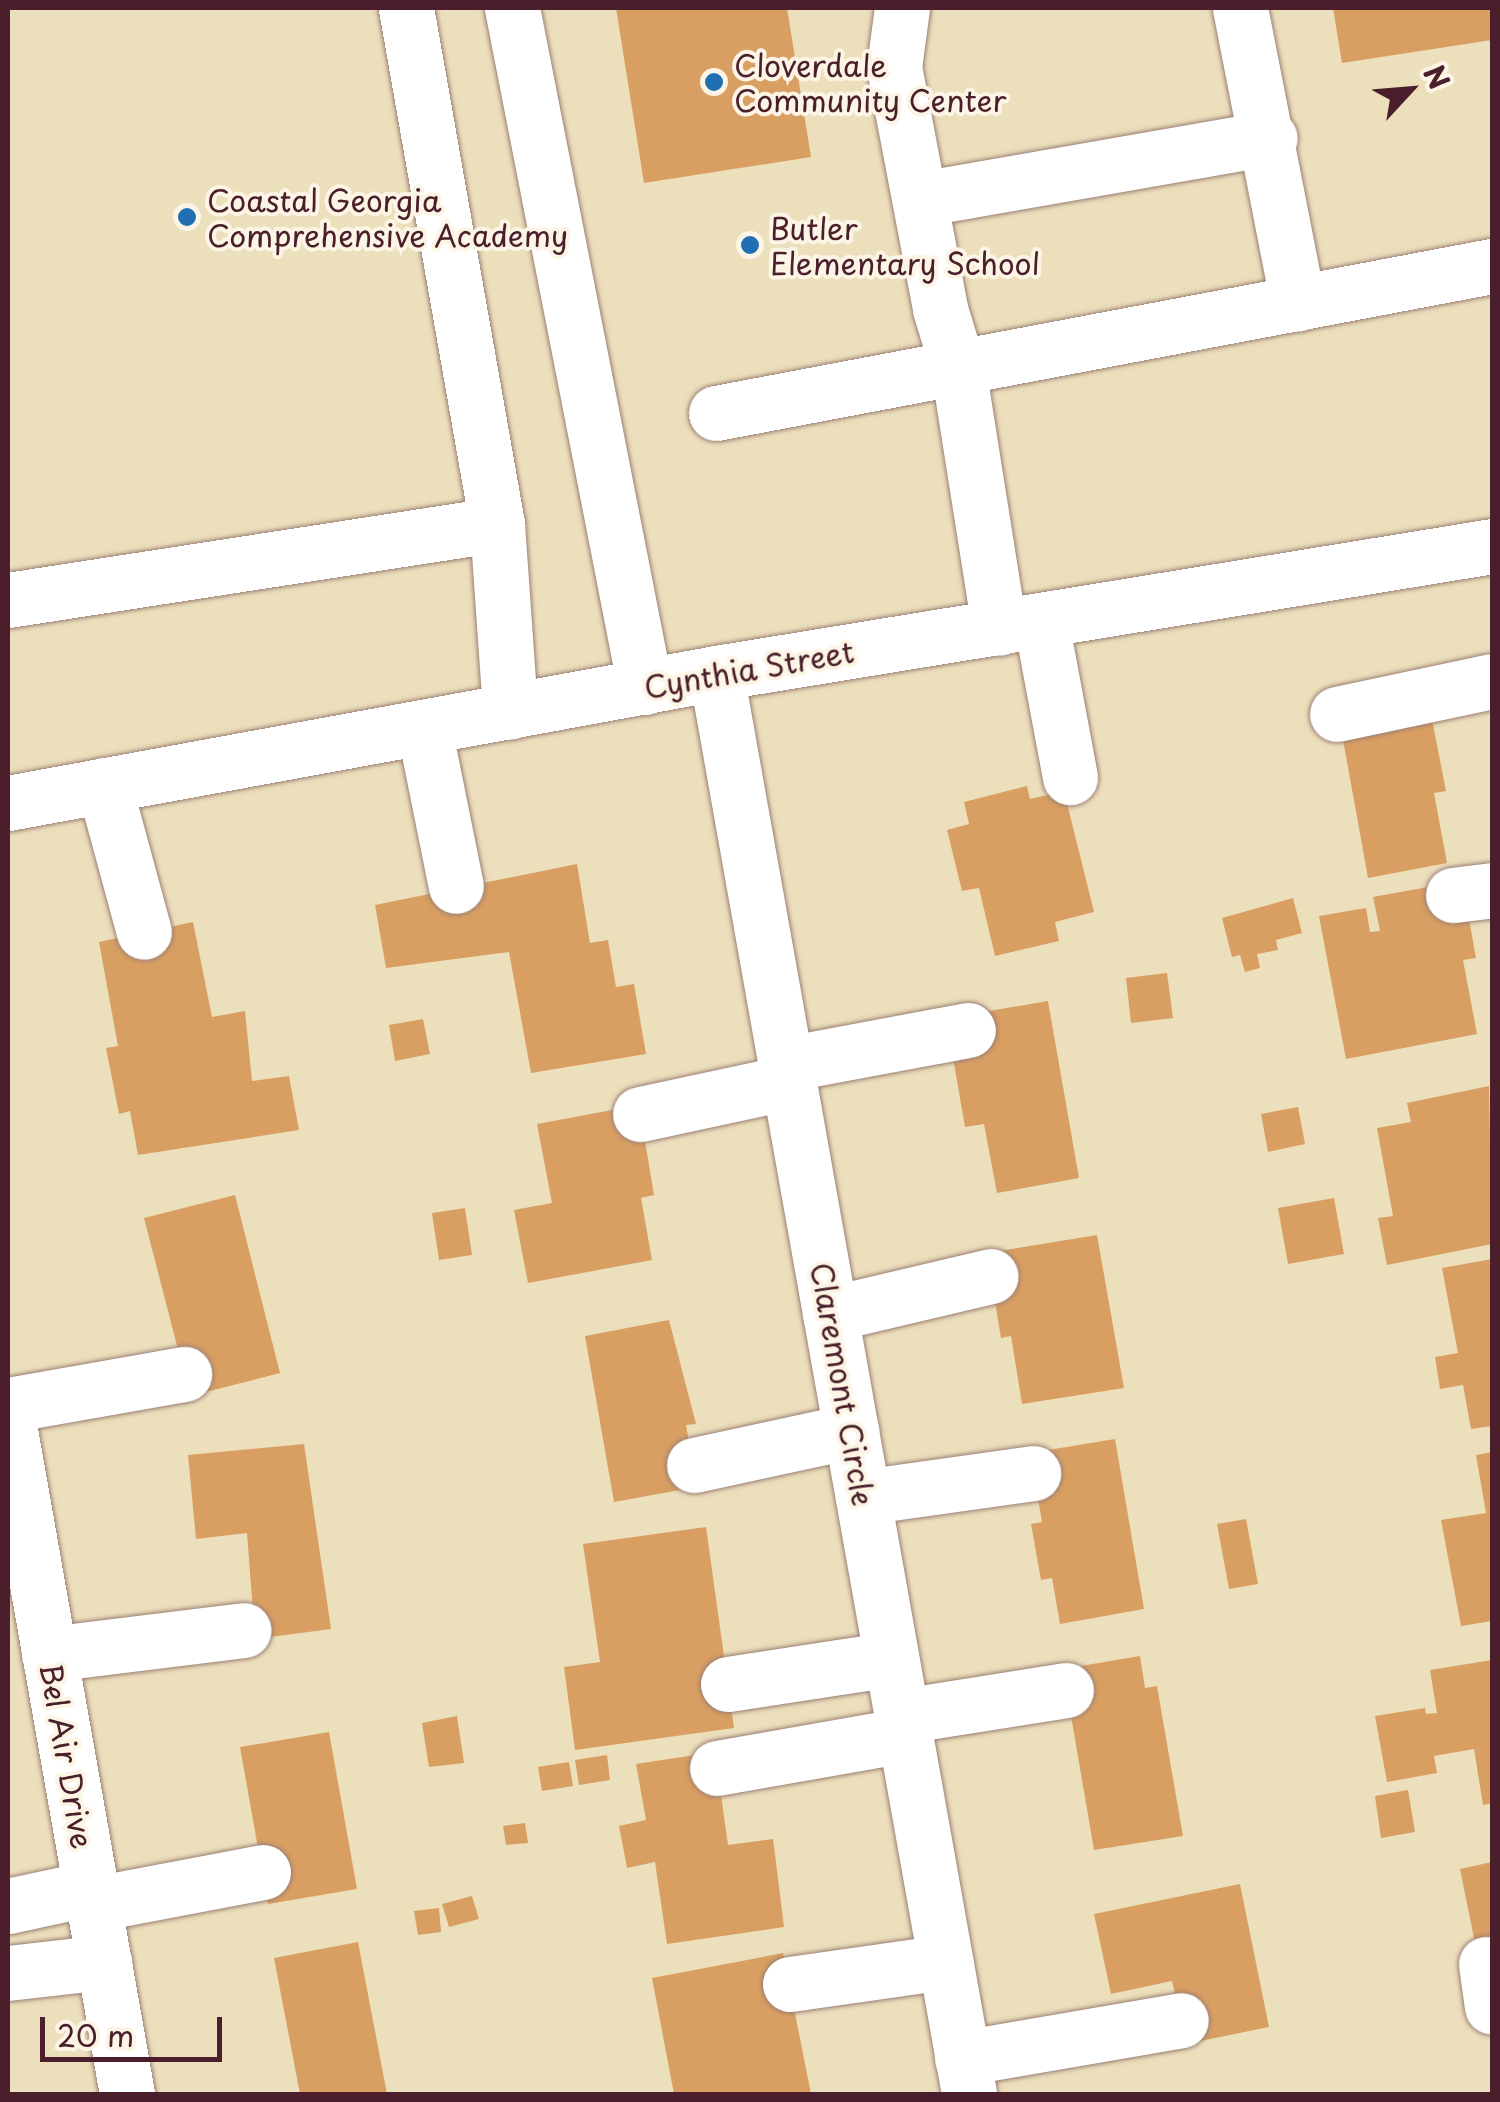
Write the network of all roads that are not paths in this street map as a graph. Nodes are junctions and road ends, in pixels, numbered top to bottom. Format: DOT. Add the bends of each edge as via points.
graph roads {
  1 [pos="406,8"];
  2 [pos="512,8"];
  3 [pos="902,8"];
  4 [pos="1240,8"];
  5 [pos="1270,138"];
  6 [pos="920,199"];
  7 [pos="1492,266"];
  8 [pos="1298,303"];
  9 [pos="958,368"];
  10 [pos="716,413"];
  11 [pos="497,524"];
  12 [pos="1492,546"];
  13 [pos="8,600"];
  14 [pos="1020,625"];
  15 [pos="716,673"];
  16 [pos="1492,681"];
  17 [pos="645,687"];
  18 [pos="510,712"];
  19 [pos="1337,714"];
  20 [pos="1492,714"];
  21 [pos="1433,726"];
  22 [pos="424,728"];
  23 [pos="1070,777"];
  24 [pos="104,785"];
  25 [pos="8,803"];
  26 [pos="456,886"];
  27 [pos="144,932"];
  28 [pos="968,1030"];
  29 [pos="788,1073"];
  30 [pos="640,1114"];
  31 [pos="991,1276"];
  32 [pos="830,1314"];
  33 [pos="184,1374"];
  34 [pos="8,1405"];
  35 [pos="8,1418"];
  36 [pos="851,1431"];
  37 [pos="694,1466"];
  38 [pos="1033,1473"];
  39 [pos="14,1489"];
  40 [pos="863,1497"];
  41 [pos="244,1630"];
  42 [pos="49,1654"];
  43 [pos="891,1659"];
  44 [pos="728,1684"];
  45 [pos="1066,1690"];
  46 [pos="904,1725"];
  47 [pos="717,1768"];
  48 [pos="263,1872"];
  49 [pos="93,1896"];
  50 [pos="8,1906"];
  51 [pos="104,1962"];
  52 [pos="945,1962"];
  53 [pos="8,1973"];
  54 [pos="790,1984"];
  55 [pos="1181,2020"];
  56 [pos="966,2076"];
  57 [pos="127,2094"];
  1 -- 11 [label="street"];
  2 -- 17 [label="street"];
  3 -- 6 [label="street" via="894,67"];
  4 -- 5 [label="street"];
  5 -- 6 [label="street"];
  5 -- 8 [label="street"];
  6 -- 9 [label="street"];
  7 -- 8 [label="street"];
  8 -- 9 [label="street"];
  9 -- 10 [label="street"];
  9 -- 14 [label="street"];
  11 -- 13 [label="street"];
  11 -- 18 [label="street"];
  12 -- 14 [label="street, Cynthia Street"];
  14 -- 15 [label="street, Cynthia Street"];
  14 -- 23 [label="street"];
  15 -- 17 [label="street, Cynthia Street"];
  15 -- 29 [label="street, Claremont Circle"];
  16 -- 19 [label="street"];
  17 -- 18 [label="street, Cynthia Street"];
  18 -- 22 [label="street, Cynthia Street"];
  20 -- 21 [label="street"];
  22 -- 24 [label="street, Cynthia Street"];
  22 -- 26 [label="street"];
  24 -- 25 [label="street, Cynthia Street"];
  24 -- 27 [label="street"];
  28 -- 29 [label="street"];
  29 -- 30 [label="street"];
  29 -- 32 [label="street, Claremont Circle"];
  31 -- 32 [label="street"];
  32 -- 36 [label="street, Claremont Circle"];
  33 -- 34 [label="street"];
  35 -- 39 [label="street, Bel Air Drive"];
  36 -- 37 [label="street"];
  36 -- 40 [label="street, Claremont Circle"];
  38 -- 40 [label="street"];
  39 -- 42 [label="street, Bel Air Drive"];
  40 -- 43 [label="street, Claremont Circle"];
  41 -- 42 [label="street"];
  42 -- 49 [label="street, Bel Air Drive"];
  43 -- 44 [label="street"];
  43 -- 46 [label="street, Claremont Circle"];
  45 -- 46 [label="street"];
  46 -- 47 [label="street"];
  46 -- 52 [label="street, Claremont Circle"];
  48 -- 49 [label="street"];
  49 -- 50 [label="street"];
  49 -- 51 [label="street, Bel Air Drive"];
  51 -- 53 [label="street"];
  51 -- 57 [label="street, Bel Air Drive"];
  52 -- 54 [label="street"];
  52 -- 56 [label="street, Claremont Circle"];
  55 -- 56 [label="street"];
}
